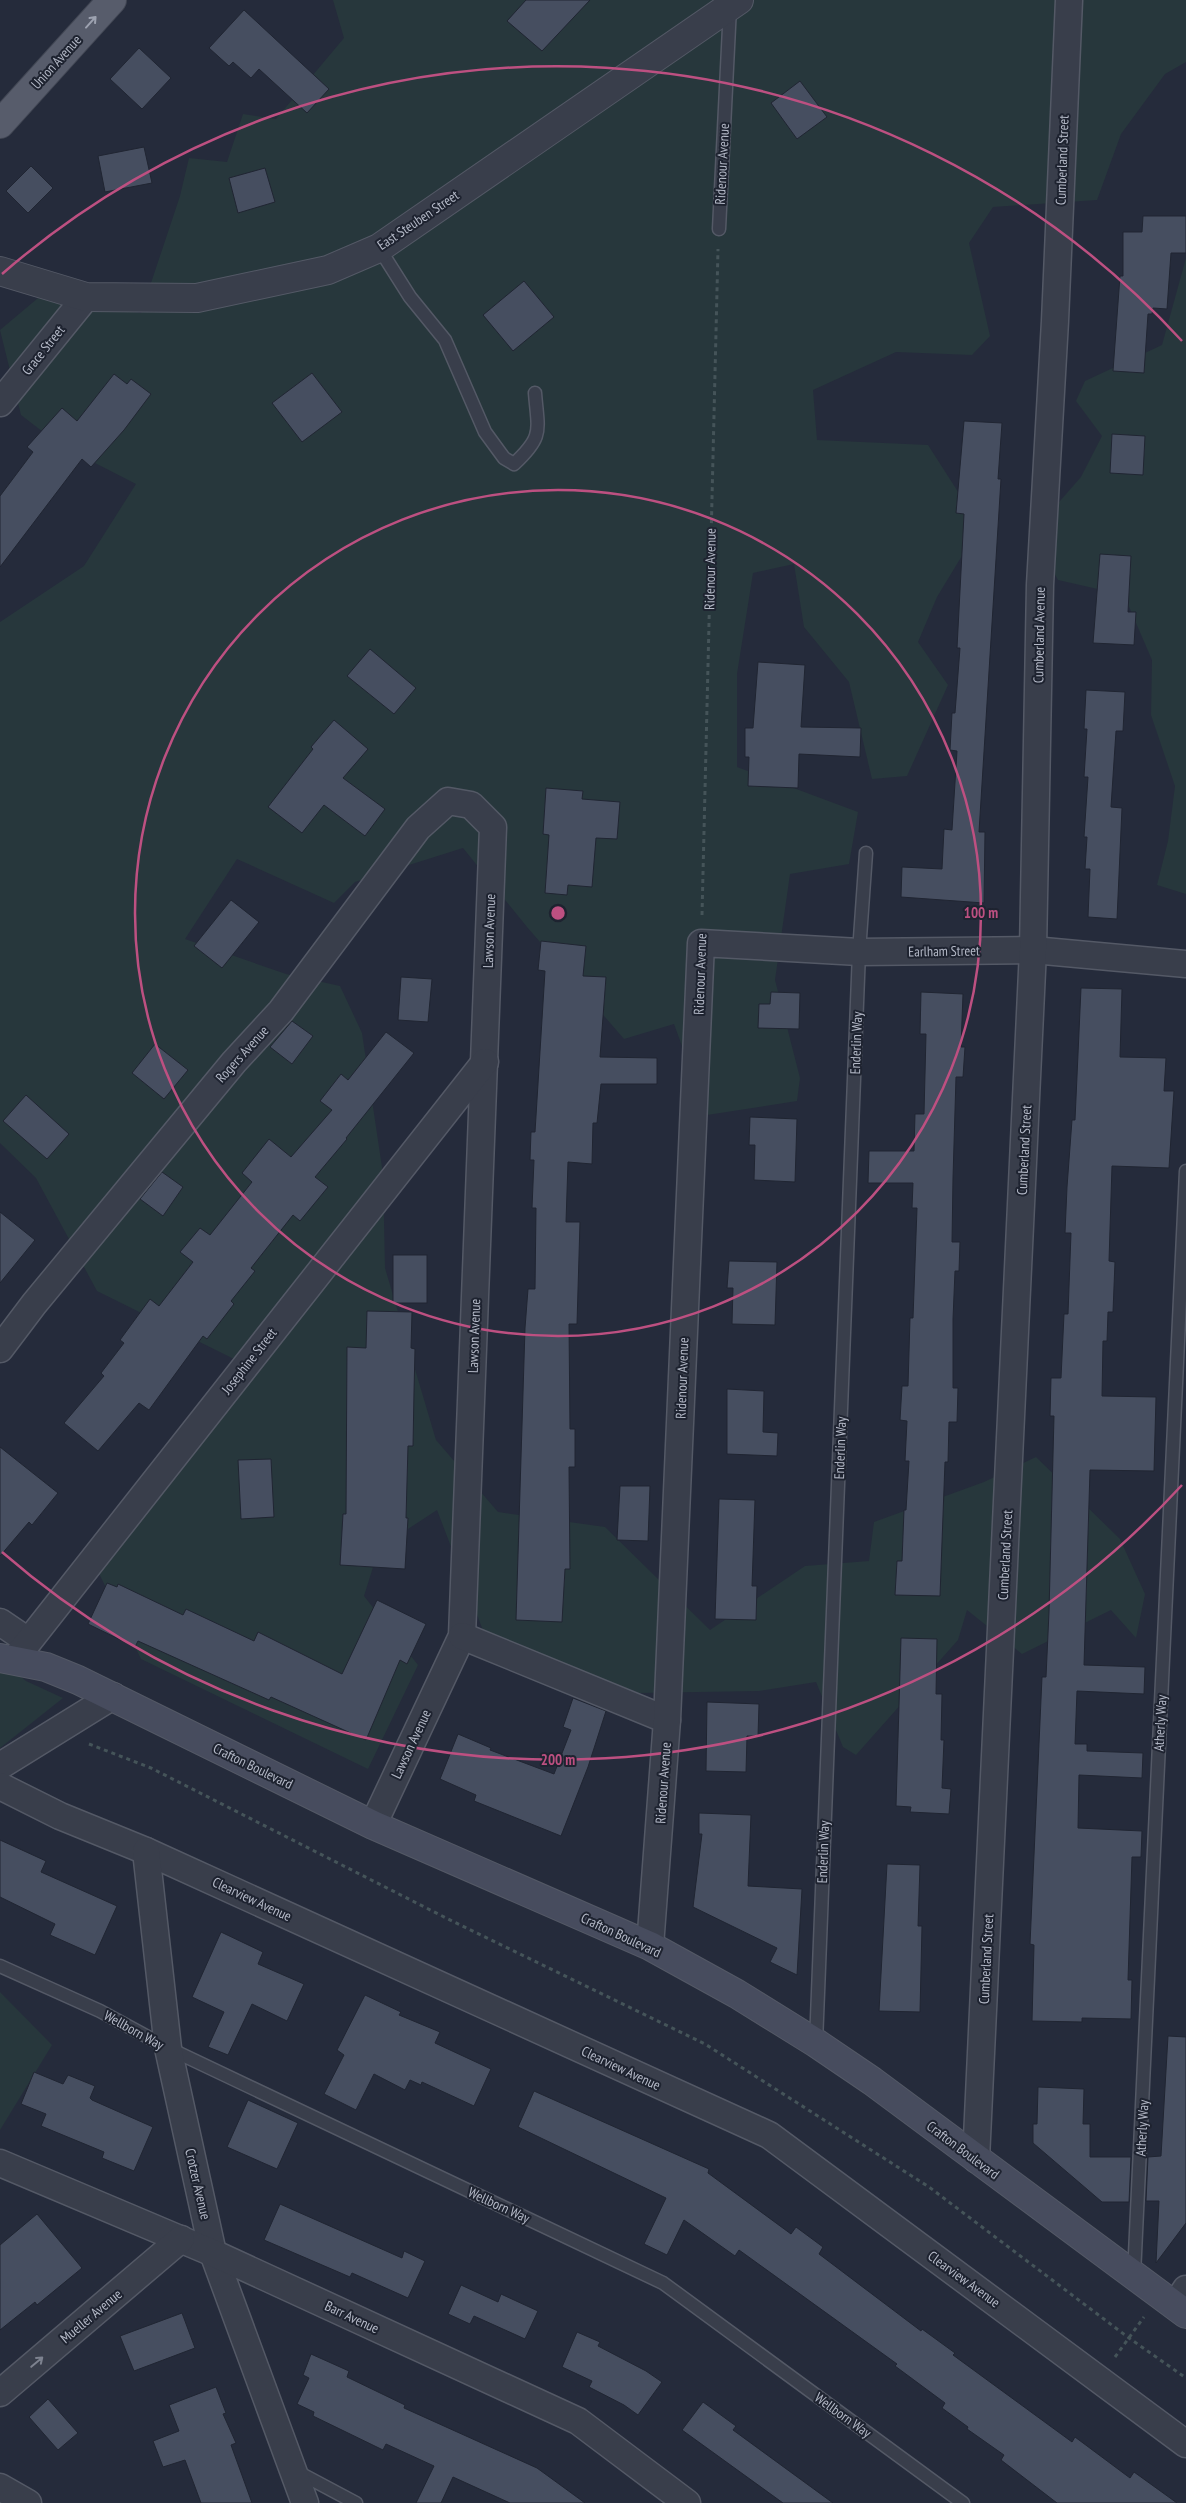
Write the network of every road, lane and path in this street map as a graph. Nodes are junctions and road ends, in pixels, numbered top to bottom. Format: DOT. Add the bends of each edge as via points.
graph roads {
  1 [pos="112,0"];
  2 [pos="1069,0"];
  3 [pos="733,2"];
  4 [pos="0,124"];
  5 [pos="719,229"];
  6 [pos="379,248"];
  7 [pos="0,271"];
  8 [pos="86,297"];
  9 [pos="1055,321"];
  10 [pos="535,393"];
  11 [pos="0,403"];
  12 [pos="493,827"];
  13 [pos="866,853"];
  14 [pos="701,943"];
  15 [pos="1033,950"];
  16 [pos="859,952"];
  17 [pos="1186,964"];
  18 [pos="485,1062"];
  19 [pos="1186,1171"];
  20 [pos="0,1349"];
  21 [pos="0,1622"];
  22 [pos="462,1636"];
  23 [pos="14,1653"];
  24 [pos="113,1696"];
  25 [pos="667,1720"];
  26 [pos="59,1732"];
  27 [pos="0,1766"];
  28 [pos="0,1786"];
  29 [pos="373,1825"];
  30 [pos="146,1851"];
  31 [pos="650,1946"];
  32 [pos="0,1966"];
  33 [pos="816,2043"];
  34 [pos="168,2048"];
  35 [pos="976,2159"];
  36 [pos="0,2163"];
  37 [pos="181,2239"];
  38 [pos="213,2253"];
  39 [pos="1134,2275"];
  40 [pos="1182,2303"];
  41 [pos="1137,2310"];
  42 [pos="1129,2338"];
  43 [pos="1186,2378"];
  44 [pos="1099,2379"];
  45 [pos="0,2393"];
  46 [pos="1186,2444"];
  47 [pos="294,2469"];
  48 [pos="0,2487"];
  49 [pos="28,2503"];
  50 [pos="306,2503"];
  51 [pos="356,2503"];
  52 [pos="687,2503"];
  53 [pos="963,2503"];
  4 -- 1 [label="main road, Union Avenue, one-way"];
  2 -- 9 [label="street, Cumberland Street"];
  3 -- 5 [label="lane, Ridenour Avenue"];
  3 -- 6 [label="street, East Steuben Street"];
  5 -- 14 [label="path, Ridenour Avenue"];
  6 -- 8 [label="street, East Steuben Street" via="328,270 197,298"];
  6 -- 10 [label="lane" via="410,297 444,340 485,432 504,458 514,464 527,452 538,434"];
  7 -- 8 [label="street, East Steuben Street"];
  8 -- 11 [label="street, Grace Street"];
  9 -- 15 [label="street, Cumberland Avenue" via="1040,585"];
  12 -- 18 [label="street, Lawson Avenue"];
  12 -- 20 [label="street, Rogers Avenue" via="471,804 448,801 418,828 281,1011 221,1078"];
  13 -- 16 [label="lane, Enderlin Way"];
  14 -- 16 [label="street, Earlham Street"];
  14 -- 25 [label="street, Ridenour Avenue"];
  15 -- 16 [label="street, Earlham Street"];
  15 -- 17 [label="street, Earlham Street"];
  15 -- 35 [label="street, Cumberland Street"];
  16 -- 33 [label="lane, Enderlin Way"];
  18 -- 22 [label="street, Lawson Avenue"];
  18 -- 23 [label="street, Josephine Street"];
  19 -- 39 [label="lane, Atherly Way"];
  21 -- 23 [label="street"];
  22 -- 25 [label="street"];
  22 -- 29 [label="street, Lawson Avenue"];
  23 -- 24 [label="main road, Crafton Boulevard"];
  24 -- 26 [label="street"];
  24 -- 29 [label="main road, Crafton Boulevard"];
  25 -- 31 [label="street, Ridenour Avenue"];
  26 -- 27 [label="street"];
  26 -- 42 [label="path" via="151,1768 454,1922 705,2044 929,2186"];
  28 -- 30 [label="street, Clearview Avenue" via="60,1816"];
  29 -- 31 [label="main road, Crafton Boulevard"];
  30 -- 34 [label="street, Crotzer Avenue"];
  30 -- 44 [label="street, Clearview Avenue" via="769,2135"];
  31 -- 33 [label="main road, Crafton Boulevard"];
  32 -- 34 [label="lane, Wellborn Way" via="100,2010"];
  33 -- 35 [label="main road, Crafton Boulevard"];
  34 -- 38 [label="street, Crotzer Avenue"];
  34 -- 53 [label="lane, Wellborn Way" via="663,2283"];
  35 -- 39 [label="main road, Crafton Boulevard"];
  36 -- 37 [label="street, Barr Avenue"];
  37 -- 38 [label="street, Barr Avenue"];
  45 -- 37 [label="street, Mueller Avenue, one-way"];
  38 -- 47 [label="street, Crotzer Avenue"];
  38 -- 52 [label="street, Barr Avenue" via="578,2421"];
  39 -- 40 [label="main road, Crafton Boulevard"];
  41 -- 42 [label="path" via="1145,2316"];
  42 -- 43 [label="path"];
  42 -- 44 [label="path"];
  44 -- 46 [label="street, Clearview Avenue"];
  47 -- 50 [label="street, Crotzer Avenue"];
  47 -- 51 [label="lane"];
  48 -- 49 [label="street"];
}
